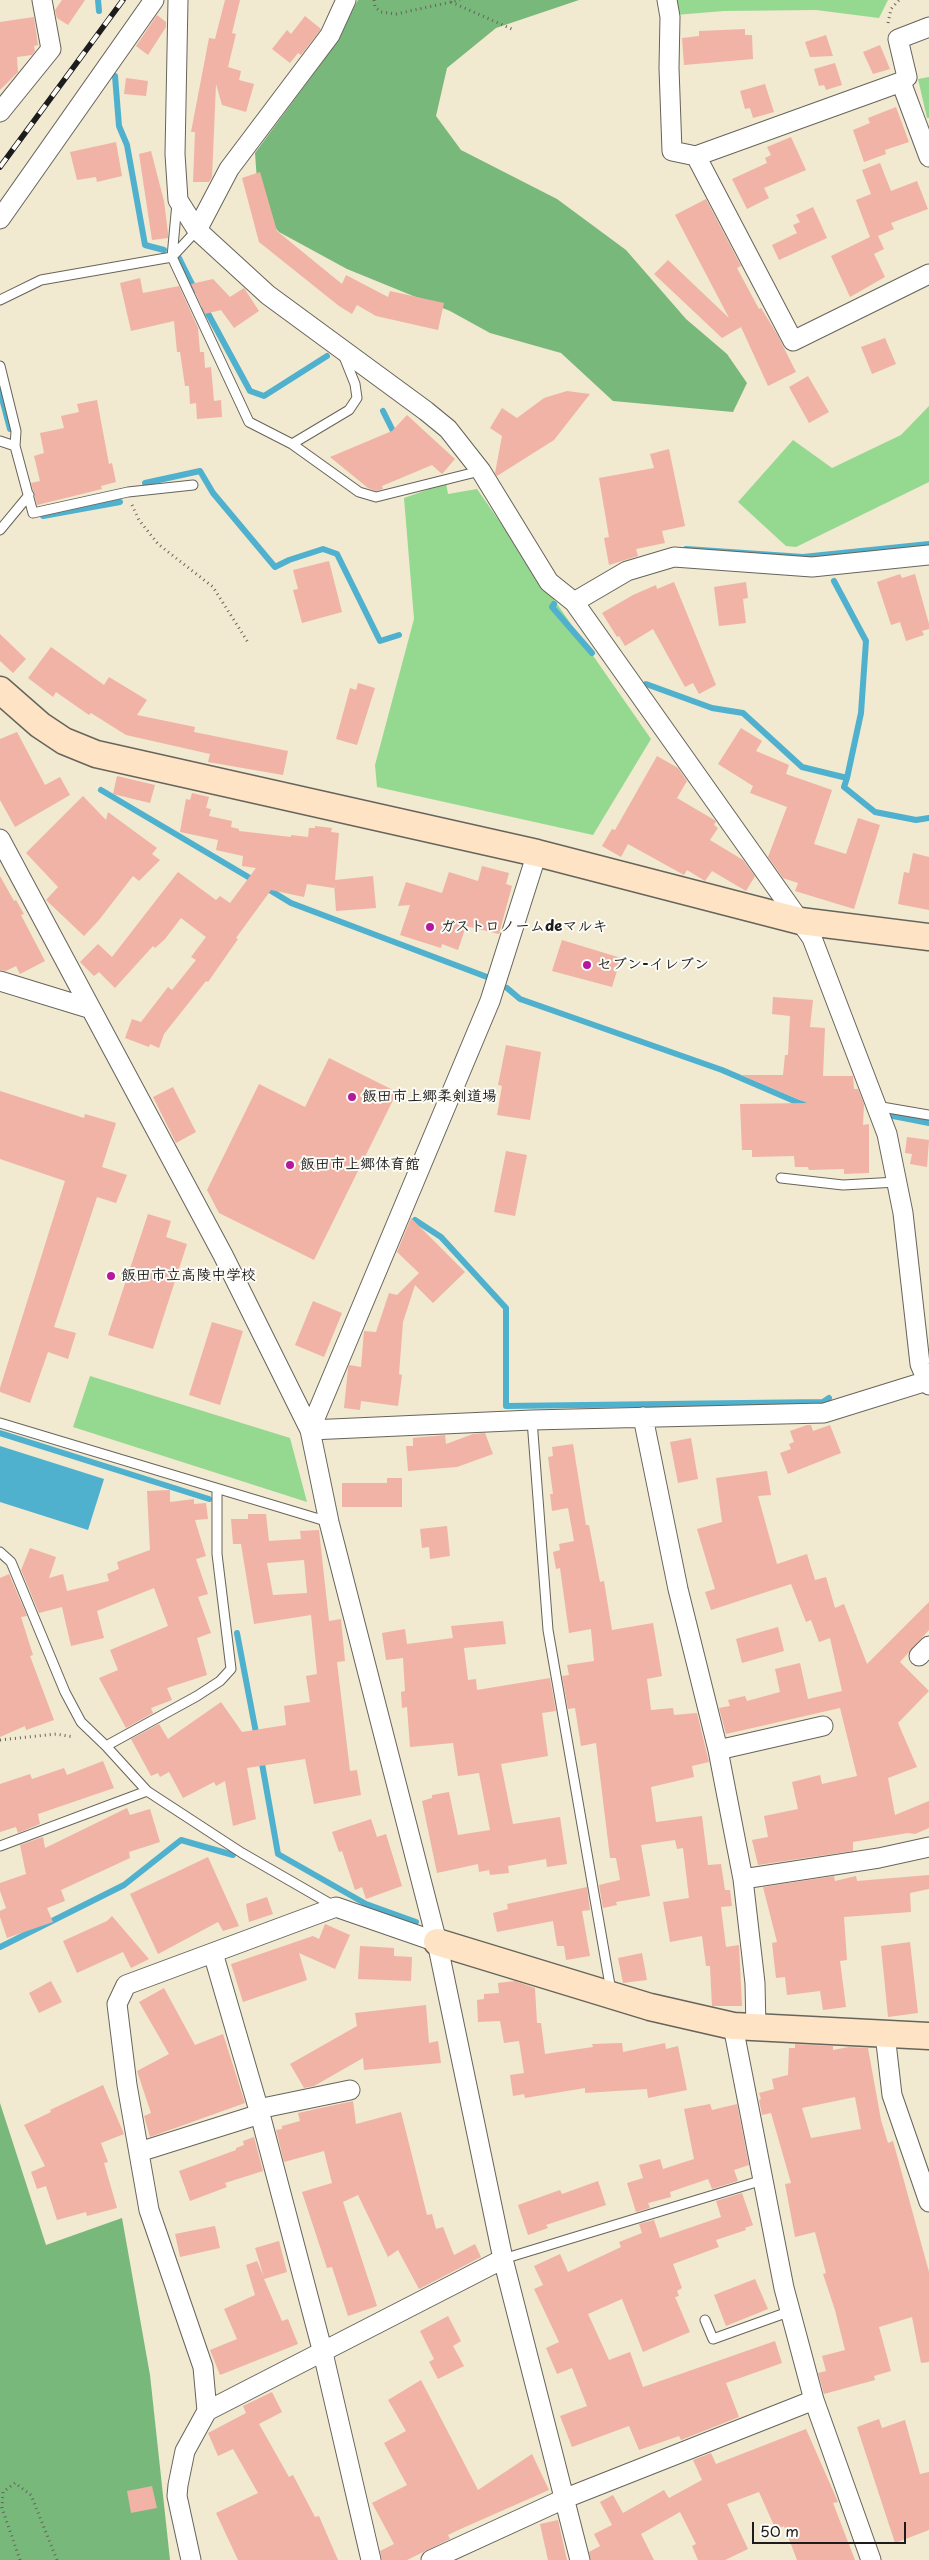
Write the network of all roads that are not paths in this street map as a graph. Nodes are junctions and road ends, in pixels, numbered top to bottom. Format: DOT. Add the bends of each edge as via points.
graph roads {
  1 [pos="42,0"];
  2 [pos="154,0"];
  3 [pos="178,0"];
  4 [pos="346,0"];
  5 [pos="667,0"];
  6 [pos="929,28"];
  7 [pos="901,82"];
  8 [pos="0,112"];
  9 [pos="696,156"];
  10 [pos="929,157"];
  11 [pos="178,200"];
  12 [pos="0,219"];
  13 [pos="197,230"];
  14 [pos="172,257"];
  15 [pos="929,274"];
  16 [pos="0,300"];
  17 [pos="340,348"];
  18 [pos="0,366"];
  19 [pos="0,441"];
  20 [pos="292,444"];
  21 [pos="15,446"];
  22 [pos="481,471"];
  23 [pos="193,485"];
  24 [pos="29,495"];
  25 [pos="0,530"];
  26 [pos="929,555"];
  27 [pos="574,602"];
  28 [pos="0,690"];
  29 [pos="0,839"];
  30 [pos="537,853"];
  31 [pos="800,921"];
  32 [pos="929,937"];
  33 [pos="0,981"];
  34 [pos="88,1008"];
  35 [pos="876,1106"];
  36 [pos="929,1115"];
  37 [pos="781,1178"];
  38 [pos="897,1182"];
  39 [pos="928,1383"];
  40 [pos="643,1417"];
  41 [pos="532,1420"];
  42 [pos="0,1423"];
  43 [pos="310,1430"];
  44 [pos="217,1490"];
  45 [pos="329,1522"];
  46 [pos="0,1552"];
  47 [pos="823,1726"];
  48 [pos="106,1746"];
  49 [pos="718,1750"];
  50 [pos="147,1791"];
  51 [pos="0,1846"];
  52 [pos="929,1847"];
  53 [pos="743,1879"];
  54 [pos="336,1907"];
  55 [pos="437,1942"];
  56 [pos="213,1953"];
  57 [pos="612,1996"];
  58 [pos="744,2027"];
  59 [pos="885,2034"];
  60 [pos="929,2036"];
  61 [pos="350,2090"];
  62 [pos="259,2111"];
  63 [pos="138,2152"];
  64 [pos="764,2180"];
  65 [pos="929,2202"];
  66 [pos="503,2258"];
  67 [pos="790,2311"];
  68 [pos="705,2320"];
  69 [pos="323,2353"];
  70 [pos="814,2400"];
  71 [pos="207,2411"];
  72 [pos="566,2498"];
  73 [pos="191,2560"];
  74 [pos="371,2560"];
  75 [pos="431,2560"];
  76 [pos="580,2560"];
  77 [pos="871,2560"];
  1 -- 8 [label="street" via="51,49"];
  2 -- 12 [label="street"];
  3 -- 11 [label="street" via="175,154"];
  4 -- 13 [label="street" via="330,35 229,170"];
  5 -- 9 [label="street" via="672,151"];
  6 -- 7 [label="street" via="898,39 908,77"];
  7 -- 9 [label="street"];
  7 -- 10 [label="street"];
  9 -- 15 [label="street" via="793,342"];
  11 -- 13 [label="street"];
  11 -- 14 [label="lane"];
  13 -- 14 [label="lane"];
  13 -- 17 [label="street" via="268,295"];
  14 -- 16 [label="lane" via="41,280"];
  14 -- 20 [label="lane" via="249,422"];
  17 -- 20 [label="lane" via="355,384 357,398 349,410"];
  17 -- 22 [label="street" via="448,429"];
  18 -- 21 [label="lane" via="14,422"];
  19 -- 21 [label="lane"];
  20 -- 22 [label="lane" via="359,492 376,497"];
  21 -- 24 [label="lane"];
  22 -- 27 [label="street" via="549,582"];
  23 -- 24 [label="lane" via="128,492 33,513"];
  24 -- 25 [label="lane"];
  26 -- 27 [label="street" via="812,567 674,557 627,571"];
  27 -- 31 [label="street"];
  28 -- 30 [label="street" via="40,725 64,741 96,754"];
  29 -- 34 [label="street"];
  30 -- 31 [label="street"];
  30 -- 43 [label="street" via="490,1001"];
  31 -- 32 [label="street"];
  31 -- 35 [label="street" via="812,938"];
  33 -- 34 [label="street"];
  34 -- 43 [label="street" via="223,1256"];
  35 -- 36 [label="lane"];
  35 -- 38 [label="street" via="887,1134"];
  37 -- 38 [label="lane" via="843,1185"];
  38 -- 39 [label="street" via="920,1364"];
  39 -- 40 [label="street" via="824,1413"];
  40 -- 41 [label="street"];
  40 -- 49 [label="street" via="678,1589"];
  41 -- 43 [label="street"];
  41 -- 57 [label="lane" via="548,1630"];
  42 -- 44 [label="lane"];
  43 -- 45 [label="street"];
  44 -- 45 [label="lane"];
  44 -- 48 [label="lane" via="217,1554 231,1669 196,1696"];
  45 -- 55 [label="street"];
  46 -- 48 [label="lane" via="10,1562 81,1722"];
  47 -- 49 [label="street"];
  48 -- 50 [label="lane"];
  49 -- 53 [label="street"];
  50 -- 51 [label="lane"];
  50 -- 54 [label="lane" via="242,1853"];
  52 -- 53 [label="street"];
  53 -- 58 [label="street" via="755,1983"];
  54 -- 55 [label="street"];
  54 -- 56 [label="street"];
  55 -- 57 [label="street"];
  55 -- 66 [label="street"];
  56 -- 62 [label="street"];
  56 -- 63 [label="street" via="126,1985 116,2004"];
  57 -- 58 [label="street"];
  58 -- 59 [label="street"];
  58 -- 64 [label="street"];
  59 -- 60 [label="street"];
  59 -- 65 [label="street" via="892,2095"];
  61 -- 62 [label="street"];
  62 -- 63 [label="street"];
  62 -- 69 [label="street"];
  63 -- 71 [label="street" via="149,2210 203,2367"];
  64 -- 66 [label="lane"];
  64 -- 67 [label="street"];
  66 -- 69 [label="street"];
  66 -- 72 [label="street"];
  67 -- 68 [label="lane" via="713,2340"];
  67 -- 70 [label="street"];
  69 -- 71 [label="street"];
  69 -- 74 [label="street"];
  70 -- 72 [label="street"];
  70 -- 77 [label="street"];
  71 -- 73 [label="street" via="185,2451 179,2475 177,2496"];
  72 -- 75 [label="street"];
  72 -- 76 [label="street"];
}
